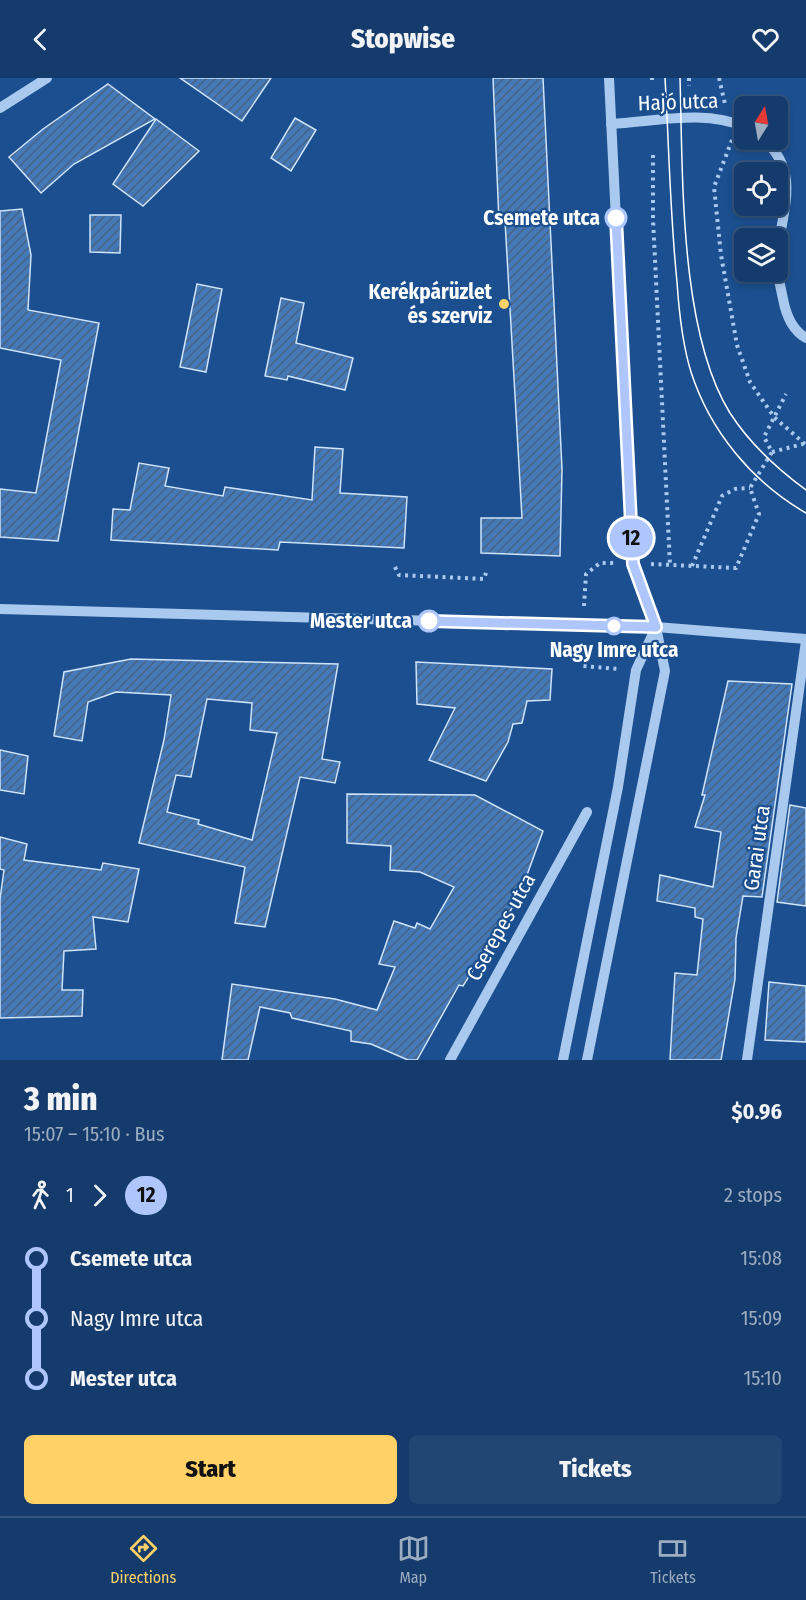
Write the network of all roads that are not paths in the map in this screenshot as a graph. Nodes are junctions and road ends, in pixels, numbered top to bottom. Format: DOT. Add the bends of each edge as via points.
graph roads {
  1 [pos="47,78"];
  2 [pos="609,78"];
  3 [pos="0,108"];
  4 [pos="734,122"];
  5 [pos="611,124"];
  6 [pos="776,150"];
  7 [pos="806,338"];
  8 [pos="0,609"];
  9 [pos="656,627"];
  10 [pos="806,640"];
  11 [pos="587,812"];
  12 [pos="450,1060"];
  13 [pos="563,1060"];
  14 [pos="587,1060"];
  15 [pos="747,1060"];
  1 -- 3 [label="street"];
  2 -- 5 [label="street"];
  4 -- 5 [label="street, Hajó utca" via="707,117"];
  5 -- 9 [label="street" via="633,564"];
  6 -- 7 [label="street" via="789,194 777,266 786,312 798,333"];
  8 -- 9 [label="street"];
  9 -- 10 [label="street"];
  9 -- 13 [label="street" via="636,670 618,787"];
  9 -- 14 [label="street" via="665,671"];
  10 -- 15 [label="street, Garai utca"];
  11 -- 12 [label="street, Cserepes utca"];
}
